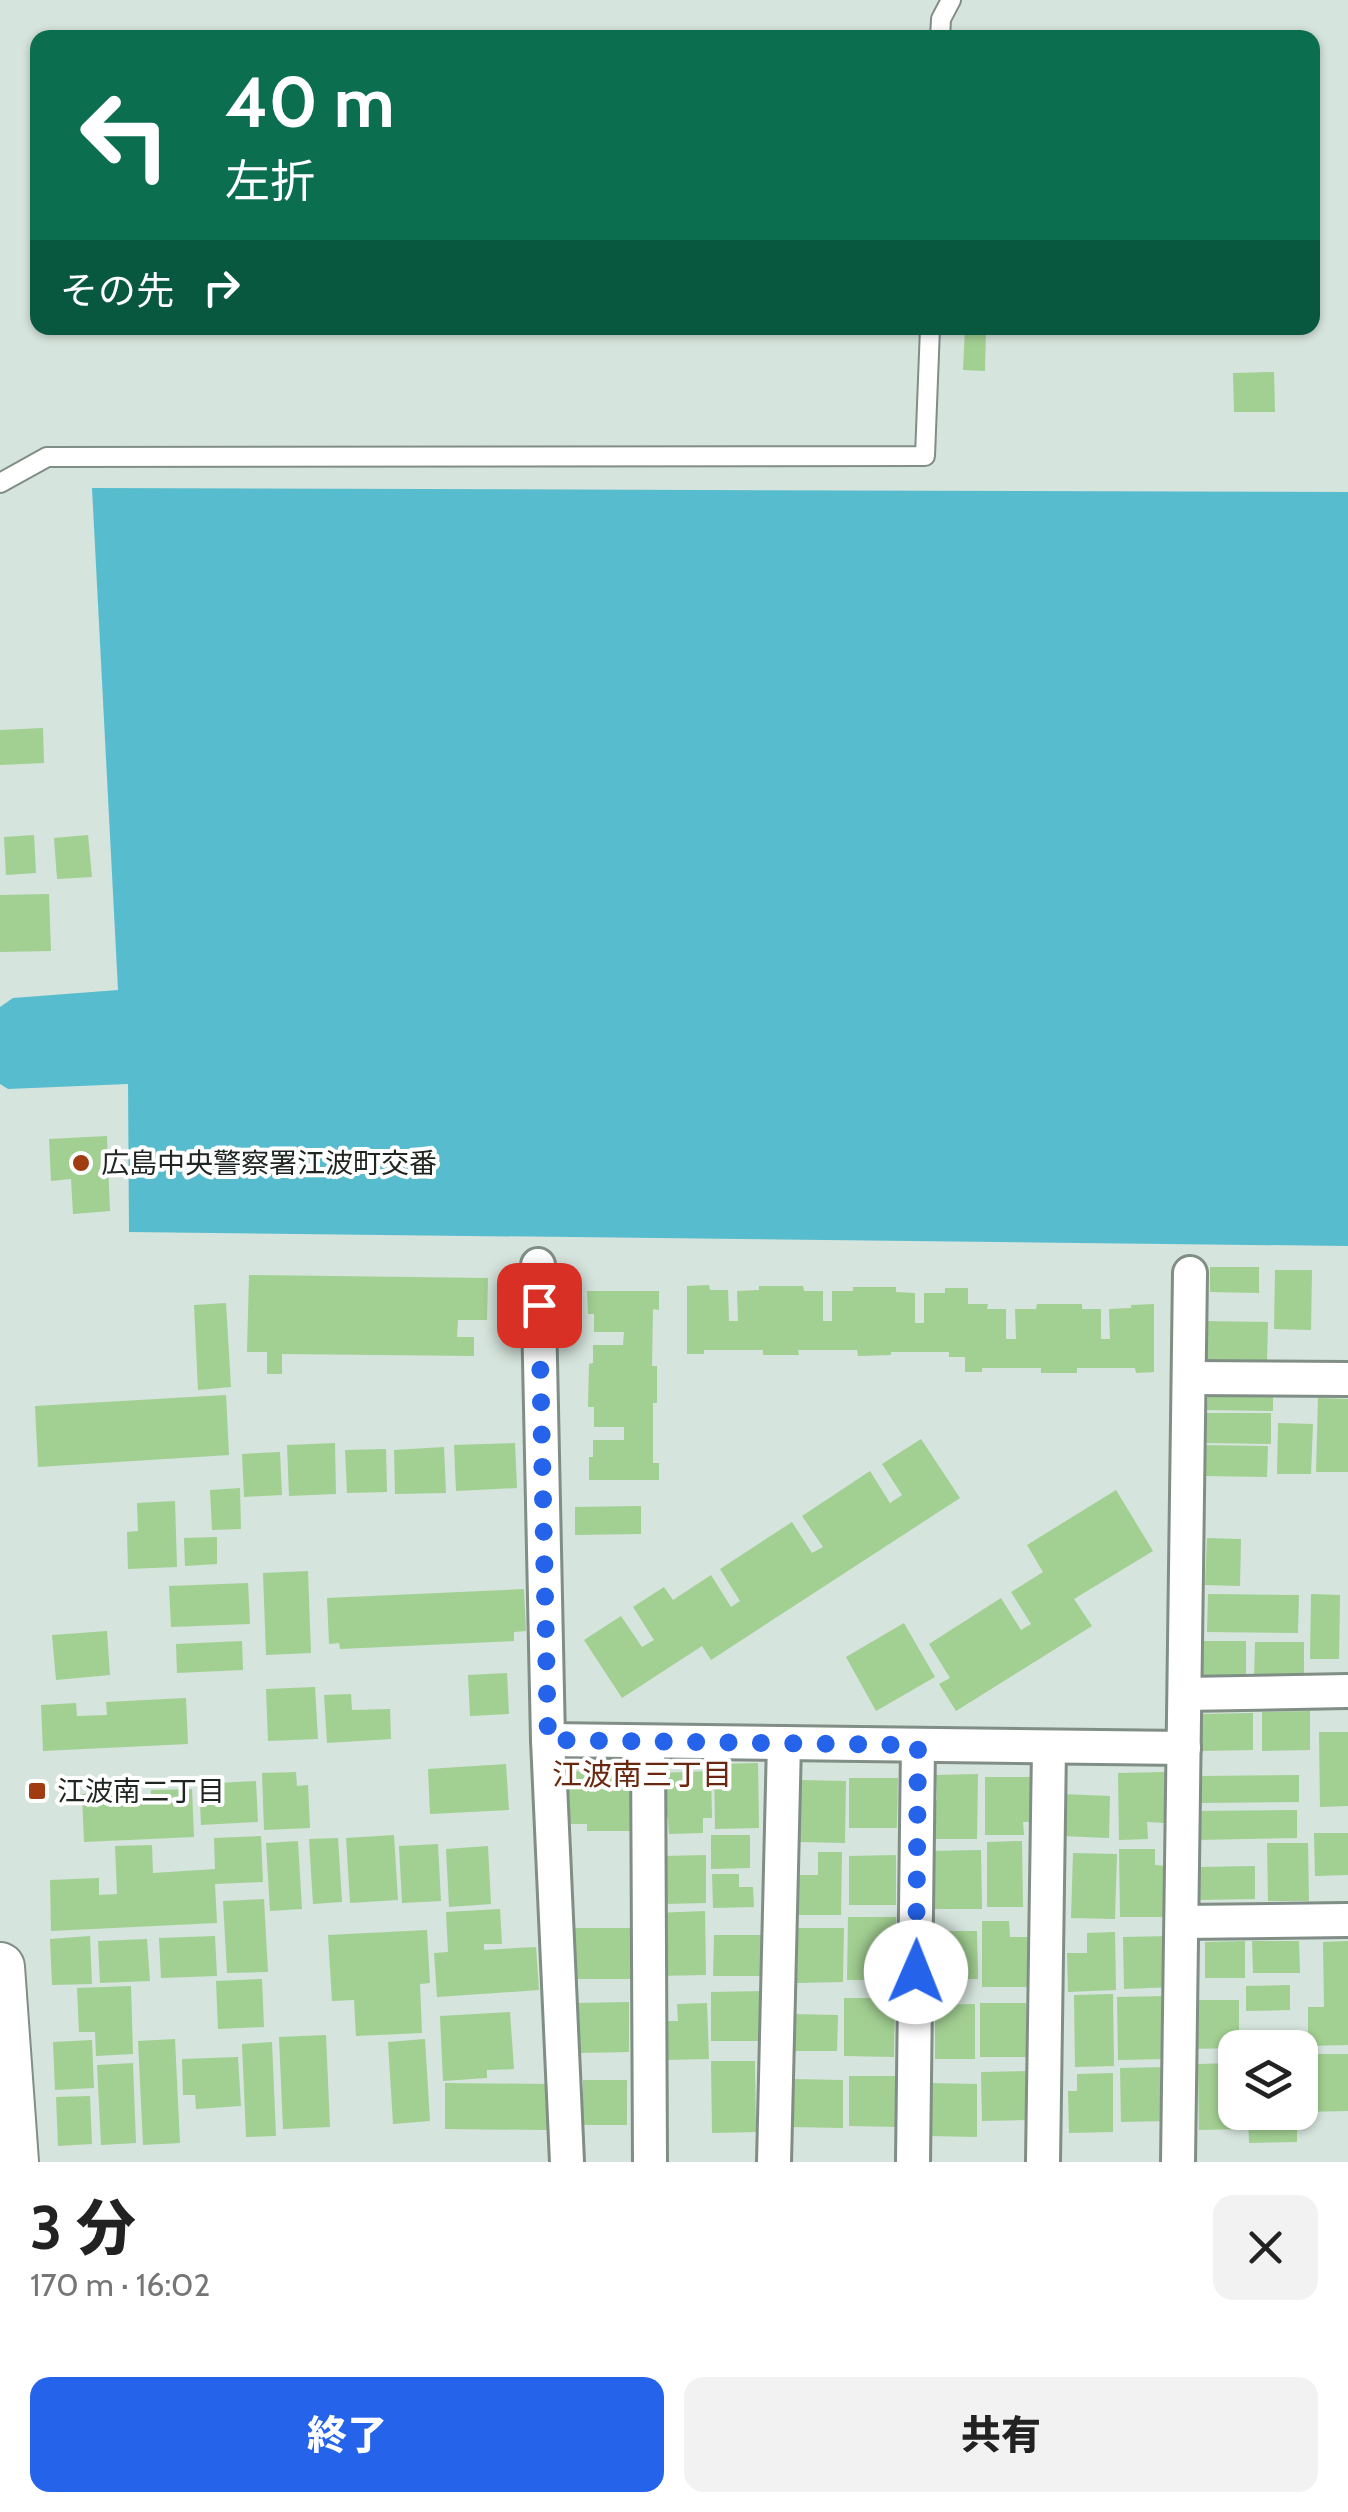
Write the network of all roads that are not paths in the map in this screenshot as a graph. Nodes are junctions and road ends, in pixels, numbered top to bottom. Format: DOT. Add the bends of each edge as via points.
graph roads {
  1 [pos="951,0"];
  2 [pos="940,30"];
  3 [pos="930,335"];
  4 [pos="0,483"];
  5 [pos="538,1266"];
  6 [pos="1190,1273"];
  7 [pos="1189,1378"];
  8 [pos="1348,1379"];
  9 [pos="1348,1691"];
  10 [pos="1185,1694"];
  11 [pos="548,1740"];
  12 [pos="648,1742"];
  13 [pos="784,1744"];
  14 [pos="918,1745"];
  15 [pos="1049,1747"];
  16 [pos="1184,1748"];
  17 [pos="1348,1920"];
  18 [pos="1182,1922"];
  19 [pos="0,1967"];
  20 [pos="14,2162"];
  21 [pos="567,2162"];
  22 [pos="650,2162"];
  23 [pos="774,2162"];
  24 [pos="913,2162"];
  25 [pos="1043,2162"];
  26 [pos="1178,2162"];
  1 -- 2 [label="lane"];
  3 -- 4 [label="lane" via="926,456 47,457"];
  5 -- 11 [label="street"];
  6 -- 7 [label="street"];
  7 -- 8 [label="street"];
  7 -- 10 [label="street"];
  9 -- 10 [label="street"];
  10 -- 16 [label="street"];
  11 -- 12 [label="street"];
  11 -- 21 [label="street"];
  12 -- 13 [label="street"];
  12 -- 22 [label="street"];
  13 -- 14 [label="street"];
  13 -- 23 [label="street"];
  14 -- 15 [label="street"];
  14 -- 24 [label="street"];
  15 -- 16 [label="street"];
  15 -- 25 [label="street"];
  16 -- 18 [label="street"];
  17 -- 18 [label="street"];
  18 -- 26 [label="street"];
  19 -- 20 [label="street"];
}
